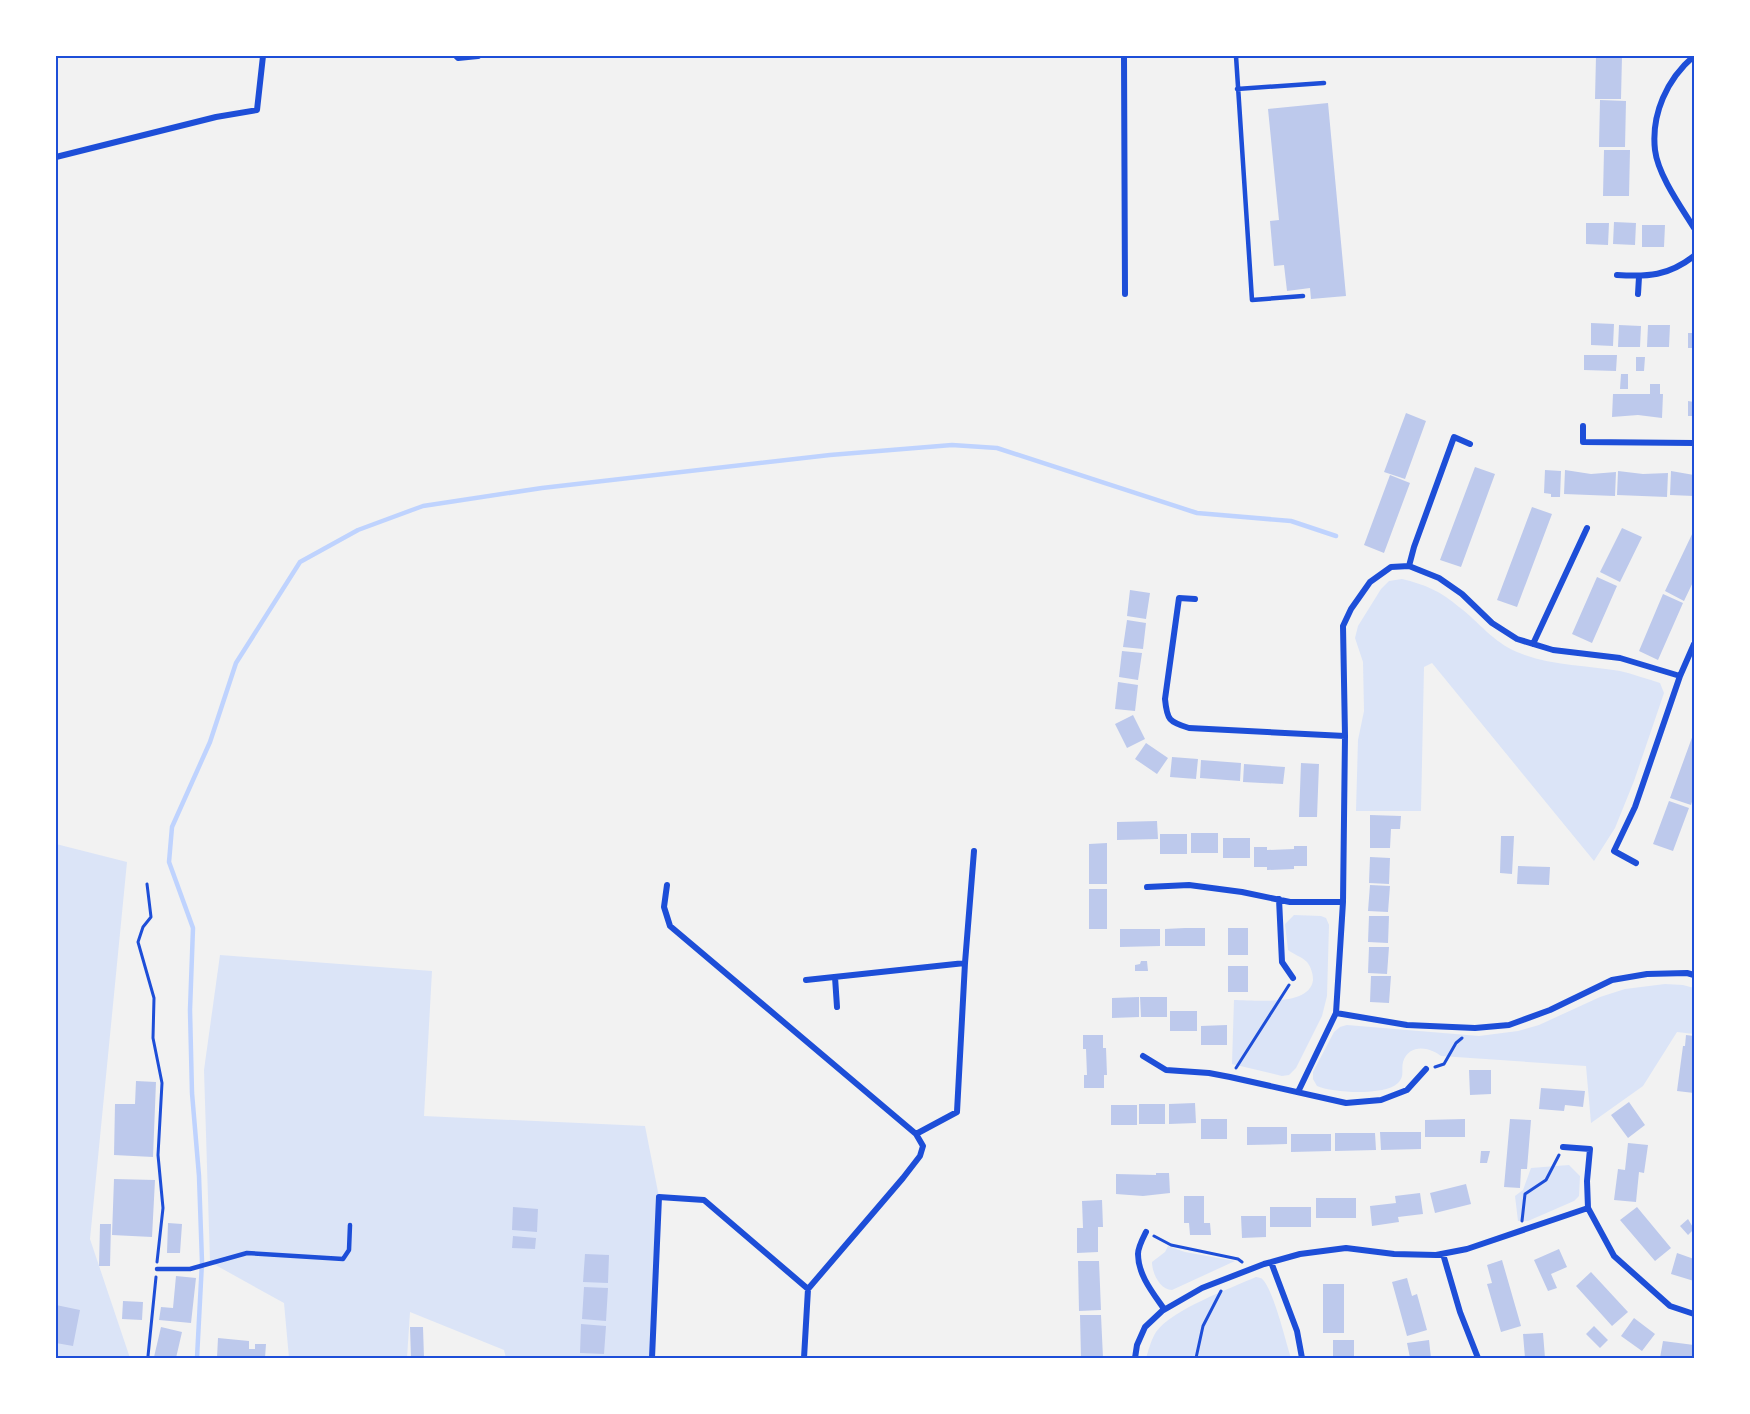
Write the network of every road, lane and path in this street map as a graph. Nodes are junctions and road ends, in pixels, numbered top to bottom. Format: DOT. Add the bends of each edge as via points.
graph roads {
  1 [pos="263,56"];
  2 [pos="456,56"];
  3 [pos="478,56"];
  4 [pos="1124,56"];
  5 [pos="1236,56"];
  6 [pos="1695,56"];
  7 [pos="1324,82"];
  8 [pos="1237,89"];
  9 [pos="56,157"];
  10 [pos="1695,228"];
  11 [pos="1695,256"];
  12 [pos="1617,275"];
  13 [pos="1639,277"];
  14 [pos="1125,294"];
  15 [pos="1638,294"];
  16 [pos="1303,296"];
  17 [pos="1583,426"];
  18 [pos="1695,443"];
  19 [pos="1470,444"];
  20 [pos="1587,528"];
  21 [pos="1409,566"];
  22 [pos="1195,599"];
  23 [pos="1533,644"];
  24 [pos="1695,644"];
  25 [pos="1680,676"];
  26 [pos="1345,736"];
  27 [pos="974,851"];
  28 [pos="1636,863"];
  29 [pos="147,884"];
  30 [pos="667,885"];
  31 [pos="1147,887"];
  32 [pos="1279,899"];
  33 [pos="1342,902"];
  34 [pos="965,963"];
  35 [pos="1695,975"];
  36 [pos="835,977"];
  37 [pos="1293,978"];
  38 [pos="806,980"];
  39 [pos="837,1007"];
  40 [pos="1336,1013"];
  41 [pos="1475,1028"];
  42 [pos="1143,1056"];
  43 [pos="1426,1069"];
  44 [pos="1230,1077"];
  45 [pos="1298,1092"];
  46 [pos="916,1134"];
  47 [pos="1563,1147"];
  48 [pos="1588,1208"];
  49 [pos="350,1225"];
  50 [pos="1146,1232"];
  51 [pos="1521,1232"];
  52 [pos="1443,1254"];
  53 [pos="1271,1262"];
  54 [pos="157,1269"];
  55 [pos="1250,1269"];
  56 [pos="1222,1280"];
  57 [pos="808,1289"];
  58 [pos="1164,1309"];
  59 [pos="1695,1314"];
  60 [pos="149,1359"];
  61 [pos="652,1359"];
  62 [pos="804,1359"];
  63 [pos="1135,1359"];
  64 [pos="1196,1359"];
  65 [pos="1302,1359"];
  66 [pos="1478,1359"];
  1 -- 9 [label="street" via="257,110"];
  2 -- 3 [label="street"];
  4 -- 14 [label="street"];
  5 -- 8 [label="lane"];
  6 -- 10 [label="street" via="1666,88 1657,120 1655,151 1668,184"];
  7 -- 8 [label="lane"];
  8 -- 16 [label="lane" via="1252,300"];
  11 -- 13 [label="street" via="1665,273"];
  12 -- 13 [label="street"];
  13 -- 15 [label="street"];
  17 -- 18 [label="street" via="1583,442"];
  19 -- 21 [label="street" via="1454,438"];
  20 -- 23 [label="street"];
  21 -- 23 [label="street" via="1439,578 1492,623"];
  21 -- 26 [label="street" via="1391,567 1370,582 1343,626"];
  22 -- 26 [label="street" via="1179,598 1165,699 1167,715 1173,723 1189,728"];
  23 -- 25 [label="street" via="1620,658"];
  24 -- 25 [label="street"];
  25 -- 28 [label="street" via="1635,807 1614,851"];
  26 -- 33 [label="street"];
  27 -- 34 [label="street"];
  29 -- 54 [label="path" via="151,917 138,942 154,998 153,1038 162,1083 158,1155 163,1208"];
  30 -- 46 [label="street" via="664,907 670,926"];
  31 -- 32 [label="street" via="1189,885"];
  32 -- 33 [label="street"];
  32 -- 37 [label="street" via="1281,962"];
  33 -- 40 [label="street"];
  34 -- 36 [label="street"];
  34 -- 46 [label="street" via="957,1112"];
  35 -- 41 [label="street" via="1647,974 1612,980 1509,1025"];
  36 -- 38 [label="street"];
  36 -- 39 [label="street"];
  37 -- 44 [label="path"];
  40 -- 41 [label="street" via="1407,1024"];
  40 -- 45 [label="street"];
  41 -- 43 [label="path" via="1456,1043 1444,1064"];
  42 -- 44 [label="street" via="1166,1070"];
  43 -- 45 [label="street" via="1407,1090 1381,1100 1347,1103"];
  44 -- 45 [label="street"];
  46 -- 57 [label="street" via="923,1146 920,1156"];
  47 -- 48 [label="street" via="1590,1149"];
  47 -- 51 [label="path" via="1546,1180 1525,1194"];
  48 -- 51 [label="street"];
  48 -- 59 [label="street" via="1614,1256 1670,1305"];
  49 -- 54 [label="lane" via="349,1250 343,1259 247,1253 190,1269"];
  50 -- 55 [label="path" via="1171,1245 1238,1259"];
  50 -- 58 [label="street" via="1138,1252 1140,1269"];
  51 -- 52 [label="street"];
  52 -- 53 [label="street" via="1394,1254 1346,1248"];
  52 -- 66 [label="street"];
  53 -- 55 [label="street"];
  53 -- 65 [label="street" via="1297,1331"];
  54 -- 60 [label="path"];
  55 -- 56 [label="street"];
  56 -- 58 [label="street"];
  56 -- 64 [label="path" via="1221,1292 1203,1326"];
  57 -- 61 [label="street" via="704,1200 659,1197"];
  57 -- 62 [label="street"];
  58 -- 63 [label="street" via="1145,1327"];
}
